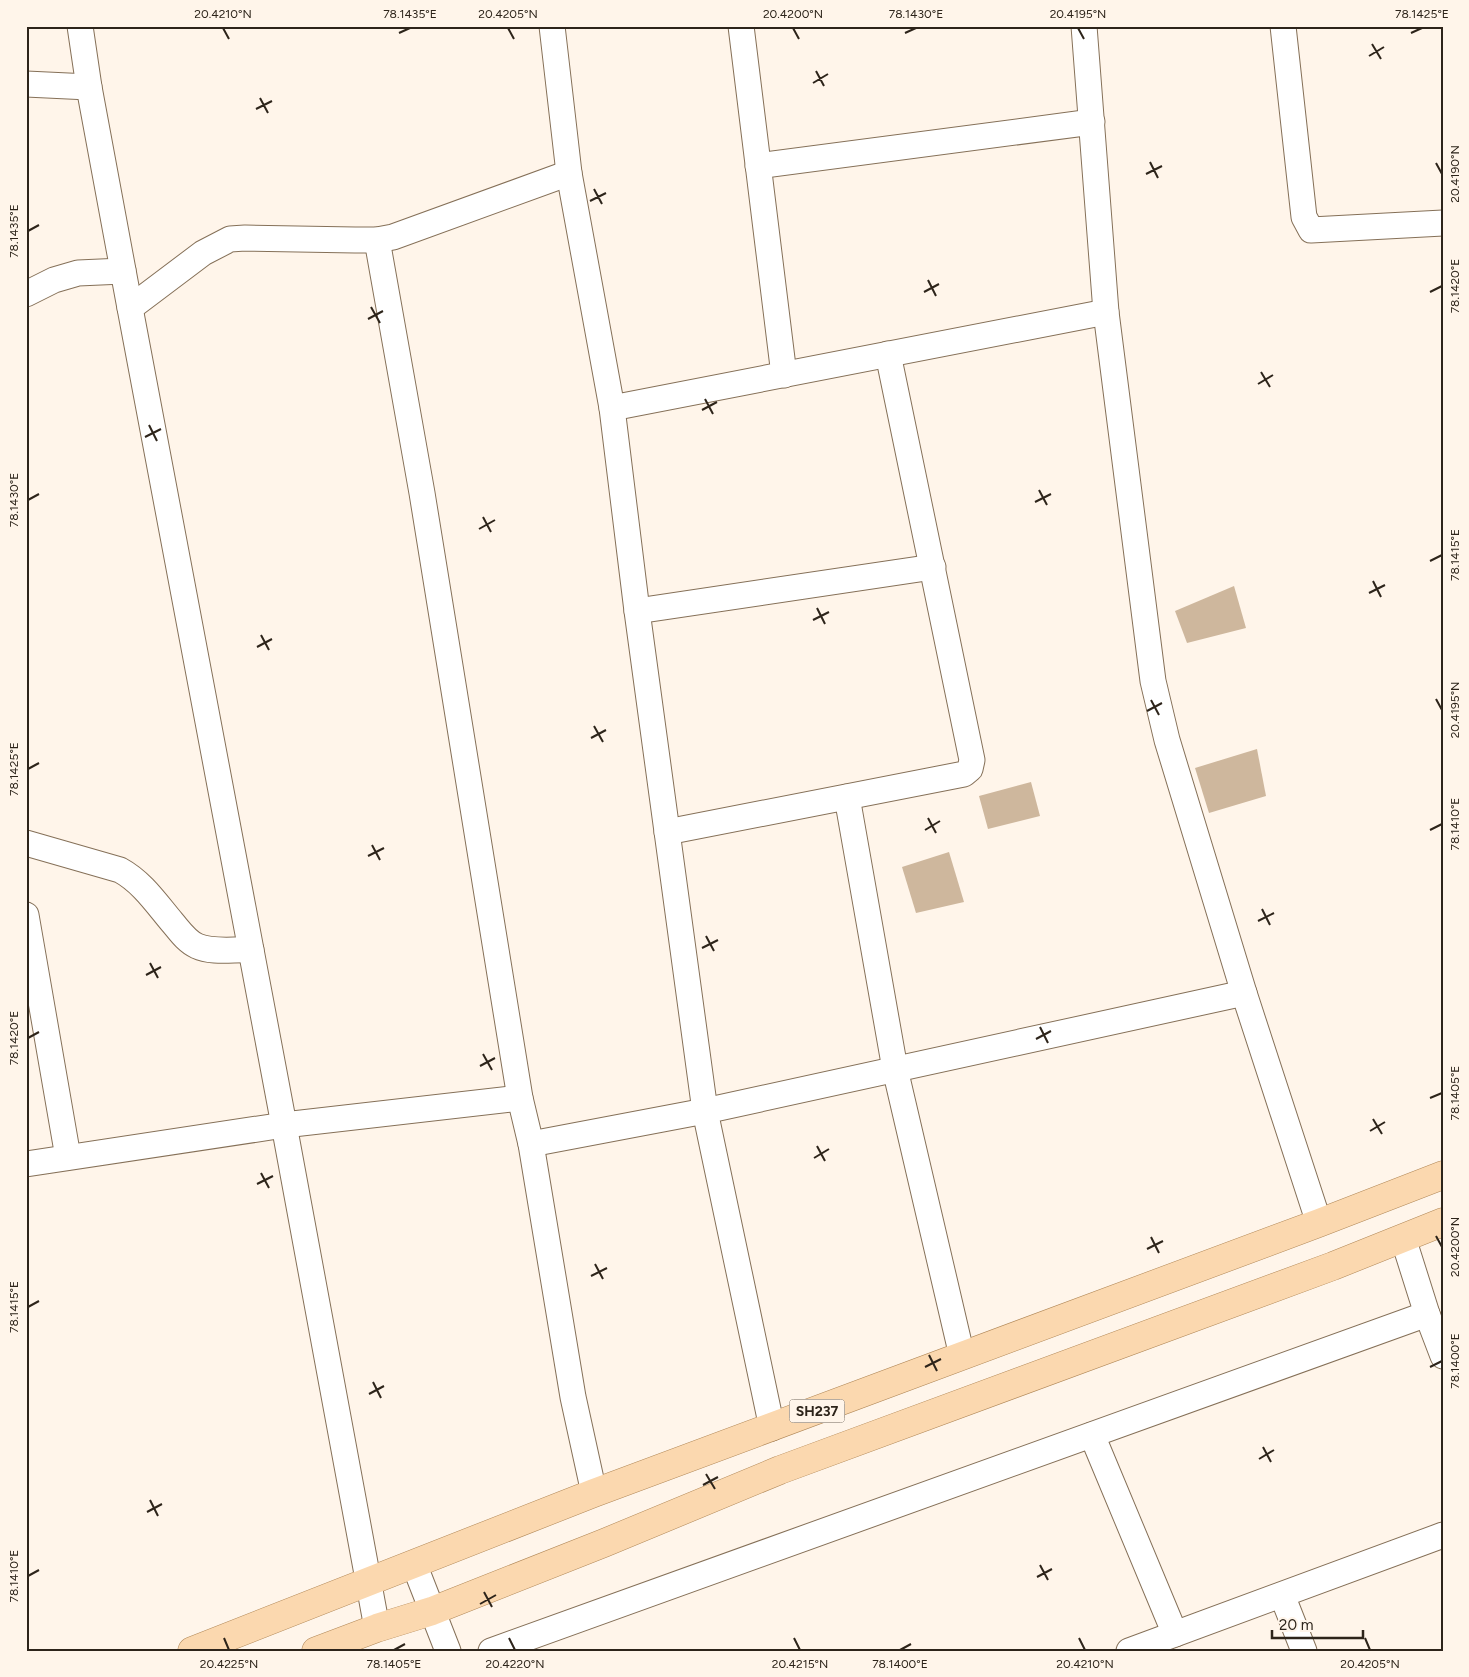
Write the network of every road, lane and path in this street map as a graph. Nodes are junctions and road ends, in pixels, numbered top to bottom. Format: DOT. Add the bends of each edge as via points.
graph roads {
  1 [pos="80,26"];
  2 [pos="552,26"];
  3 [pos="742,26"];
  4 [pos="1084,26"];
  5 [pos="1283,26"];
  6 [pos="26,84"];
  7 [pos="89,88"];
  8 [pos="1092,122"];
  9 [pos="758,166"];
  10 [pos="569,173"];
  11 [pos="1443,223"];
  12 [pos="377,240"];
  13 [pos="123,270"];
  14 [pos="26,294"];
  15 [pos="130,308"];
  16 [pos="1106,312"];
  17 [pos="888,354"];
  18 [pos="784,375"];
  19 [pos="612,408"];
  20 [pos="933,567"];
  21 [pos="638,611"];
  22 [pos="848,797"];
  23 [pos="667,832"];
  24 [pos="26,843"];
  25 [pos="26,915"];
  26 [pos="251,950"];
  27 [pos="1244,993"];
  28 [pos="895,1069"];
  29 [pos="520,1098"];
  30 [pos="705,1111"];
  31 [pos="284,1125"];
  32 [pos="531,1144"];
  33 [pos="68,1158"];
  34 [pos="26,1164"];
  35 [pos="1443,1175"];
  36 [pos="1443,1222"];
  37 [pos="1319,1223"];
  38 [pos="1403,1238"];
  39 [pos="1427,1314"];
  40 [pos="962,1356"];
  41 [pos="1443,1356"];
  42 [pos="772,1428"];
  43 [pos="1092,1435"];
  44 [pos="594,1493"];
  45 [pos="1443,1535"];
  46 [pos="414,1564"];
  47 [pos="368,1582"];
  48 [pos="1282,1594"];
  49 [pos="432,1611"];
  50 [pos="377,1628"];
  51 [pos="1175,1634"];
  52 [pos="192,1651"];
  53 [pos="316,1651"];
  54 [pos="448,1651"];
  55 [pos="491,1651"];
  56 [pos="1129,1651"];
  57 [pos="1304,1651"];
  1 -- 7 [label="street"];
  2 -- 10 [label="street"];
  3 -- 9 [label="street"];
  4 -- 8 [label="street"];
  5 -- 11 [label="street" via="1304,216 1311,230"];
  6 -- 7 [label="street"];
  7 -- 13 [label="street"];
  8 -- 9 [label="street"];
  8 -- 16 [label="street"];
  9 -- 18 [label="street"];
  10 -- 12 [label="street" via="409,232"];
  10 -- 19 [label="street"];
  12 -- 15 [label="street" via="230,239 203,253"];
  12 -- 29 [label="street" via="425,512"];
  13 -- 14 [label="street" via="78,273"];
  13 -- 15 [label="street"];
  15 -- 26 [label="street"];
  16 -- 17 [label="street"];
  16 -- 27 [label="street" via="1156,698"];
  17 -- 18 [label="street"];
  17 -- 20 [label="street"];
  18 -- 19 [label="street"];
  19 -- 21 [label="street"];
  20 -- 21 [label="street"];
  20 -- 22 [label="street" via="972,760 970,769 964,774"];
  21 -- 23 [label="street"];
  22 -- 23 [label="street"];
  22 -- 28 [label="street"];
  23 -- 30 [label="street"];
  24 -- 26 [label="street" via="132,876 182,934 198,946"];
  25 -- 33 [label="street"];
  26 -- 31 [label="street"];
  27 -- 28 [label="street"];
  27 -- 37 [label="street"];
  28 -- 30 [label="street"];
  28 -- 40 [label="street"];
  29 -- 31 [label="street"];
  29 -- 32 [label="street"];
  30 -- 32 [label="street"];
  30 -- 42 [label="street"];
  31 -- 33 [label="street"];
  31 -- 47 [label="street"];
  32 -- 44 [label="street" via="573,1397"];
  33 -- 34 [label="street"];
  35 -- 37 [label="main road, SH237"];
  36 -- 38 [label="main road, SH237"];
  37 -- 40 [label="main road, SH237"];
  38 -- 39 [label="street"];
  38 -- 49 [label="main road, SH237" via="780,1470"];
  39 -- 41 [label="street"];
  39 -- 43 [label="street"];
  40 -- 42 [label="main road, SH237"];
  42 -- 44 [label="main road, SH237"];
  43 -- 51 [label="street"];
  43 -- 55 [label="street"];
  44 -- 46 [label="main road, SH237"];
  45 -- 48 [label="street"];
  46 -- 47 [label="main road, SH237"];
  46 -- 49 [label="street"];
  47 -- 50 [label="street"];
  47 -- 52 [label="main road, SH237"];
  48 -- 51 [label="street"];
  48 -- 57 [label="street"];
  49 -- 50 [label="main road, SH237"];
  49 -- 54 [label="street"];
  50 -- 53 [label="main road, SH237"];
  51 -- 56 [label="street"];
}
